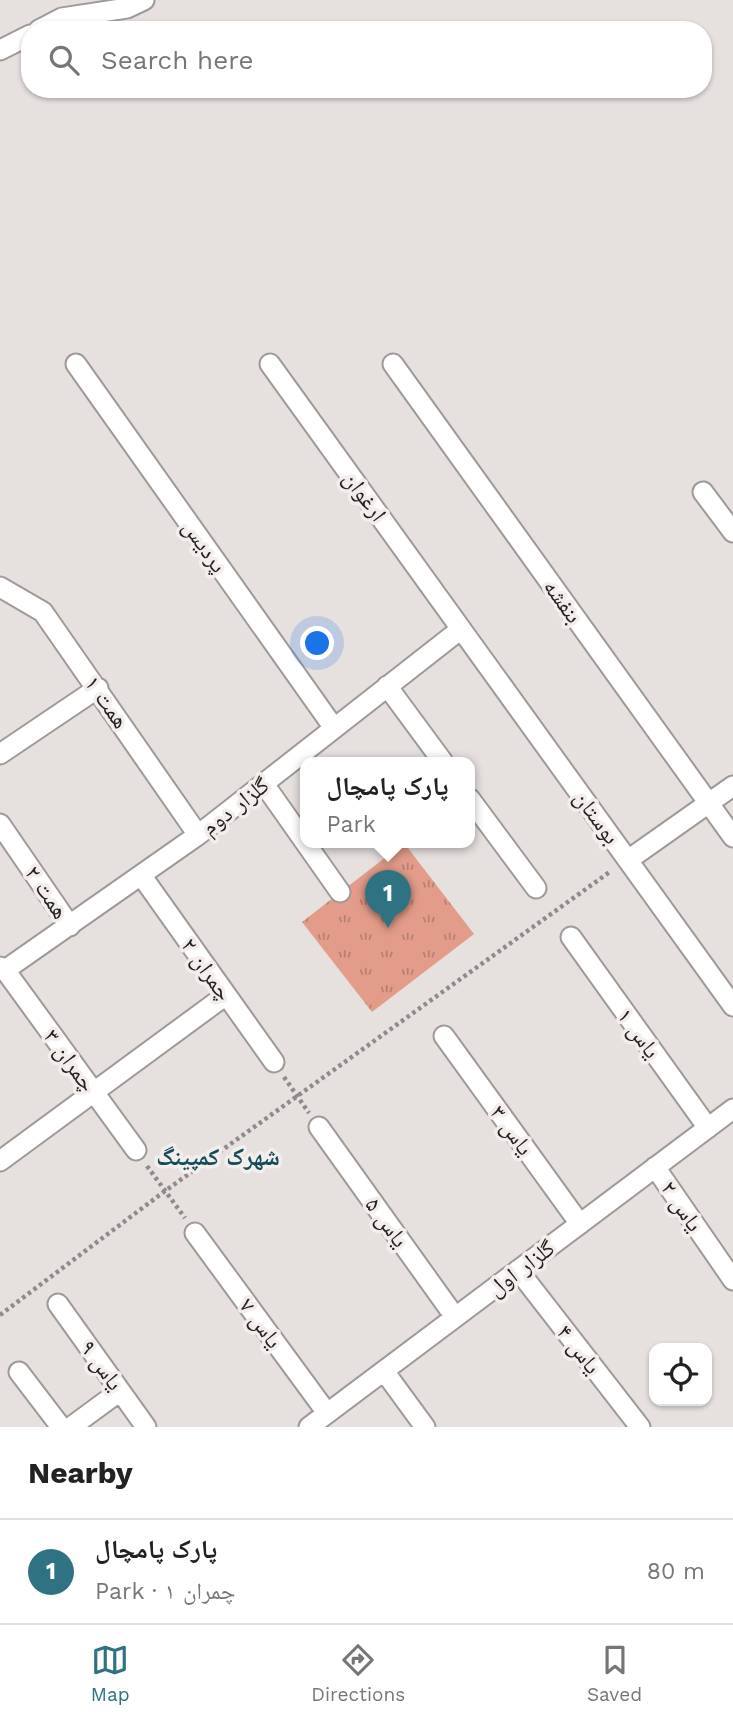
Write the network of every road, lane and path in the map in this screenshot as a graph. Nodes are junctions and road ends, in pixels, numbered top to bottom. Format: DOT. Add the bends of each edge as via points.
graph roads {
  1 [pos="144,0"];
  2 [pos="56,21"];
  3 [pos="21,40"];
  4 [pos="0,50"];
  5 [pos="76,364"];
  6 [pos="270,364"];
  7 [pos="393,364"];
  8 [pos="703,492"];
  9 [pos="733,532"];
  10 [pos="0,587"];
  11 [pos="461,629"];
  12 [pos="387,687"];
  13 [pos="98,688"];
  14 [pos="334,728"];
  15 [pos="0,754"];
  16 [pos="439,757"];
  17 [pos="264,784"];
  18 [pos="733,786"];
  19 [pos="709,803"];
  20 [pos="475,806"];
  21 [pos="0,824"];
  22 [pos="198,835"];
  23 [pos="300,835"];
  24 [pos="733,837"];
  25 [pos="309,848"];
  26 [pos="628,860"];
  27 [pos="141,875"];
  28 [pos="536,887"];
  29 [pos="340,892"];
  30 [pos="553,911"];
  31 [pos="70,926"];
  32 [pos="571,937"];
  33 [pos="3,968"];
  34 [pos="226,995"];
  35 [pos="733,1006"];
  36 [pos="444,1036"];
  37 [pos="274,1062"];
  38 [pos="92,1091"];
  39 [pos="298,1097"];
  40 [pos="733,1109"];
  41 [pos="319,1127"];
  42 [pos="708,1128"];
  43 [pos="136,1150"];
  44 [pos="0,1161"];
  45 [pos="655,1167"];
  46 [pos="165,1191"];
  47 [pos="580,1224"];
  48 [pos="195,1233"];
  49 [pos="518,1270"];
  50 [pos="733,1280"];
  51 [pos="58,1304"];
  52 [pos="0,1315"];
  53 [pos="455,1317"];
  54 [pos="384,1371"];
  55 [pos="19,1372"];
  56 [pos="120,1391"];
  57 [pos="327,1413"];
  58 [pos="61,1427"];
  59 [pos="71,1427"];
  60 [pos="146,1427"];
  61 [pos="309,1427"];
  62 [pos="425,1427"];
  63 [pos="640,1427"];
  1 -- 2 [label="street" via="127,8"];
  3 -- 4 [label="street"];
  5 -- 14 [label="street, پردیس"];
  6 -- 11 [label="street, ارغوان"];
  7 -- 19 [label="street, بنفشه"];
  8 -- 9 [label="street"];
  10 -- 13 [label="street, همت ۱" via="43,612"];
  11 -- 12 [label="street, گلزار دوم"];
  11 -- 26 [label="street, بوستان"];
  12 -- 14 [label="street, گلزار دوم"];
  12 -- 16 [label="street"];
  13 -- 15 [label="street"];
  13 -- 22 [label="street, همت ۱"];
  14 -- 17 [label="street, گلزار دوم"];
  17 -- 22 [label="street, گلزار دوم"];
  17 -- 23 [label="street"];
  18 -- 19 [label="street"];
  19 -- 24 [label="street, بنفشه"];
  19 -- 26 [label="street"];
  20 -- 28 [label="street"];
  21 -- 31 [label="street, همت ۲"];
  22 -- 27 [label="street, گلزار دوم"];
  25 -- 29 [label="street"];
  26 -- 30 [label="path"];
  26 -- 35 [label="street, بوستان"];
  27 -- 31 [label="street, گلزار دوم"];
  27 -- 34 [label="street, چمران ۲"];
  28 -- 30 [label="path"];
  30 -- 32 [label="path"];
  30 -- 39 [label="path"];
  31 -- 33 [label="street, گلزار دوم"];
  32 -- 42 [label="street, یاس ۱"];
  33 -- 38 [label="street, چمران ۳"];
  34 -- 37 [label="street, چمران ۲"];
  34 -- 38 [label="street"];
  36 -- 47 [label="street, یاس ۳"];
  37 -- 39 [label="path"];
  38 -- 43 [label="street, چمران ۳"];
  38 -- 44 [label="street"];
  39 -- 41 [label="path"];
  39 -- 46 [label="path"];
  40 -- 42 [label="street, گلزار اول"];
  41 -- 53 [label="street, یاس ۵"];
  42 -- 45 [label="street, گلزار اول"];
  43 -- 46 [label="path"];
  45 -- 47 [label="street, گلزار اول"];
  45 -- 50 [label="street, یاس ۲"];
  46 -- 48 [label="path"];
  46 -- 52 [label="path"];
  47 -- 49 [label="street, گلزار اول"];
  48 -- 57 [label="street, یاس ۷"];
  49 -- 53 [label="street, گلزار اول"];
  49 -- 63 [label="street, یاس ۴"];
  51 -- 56 [label="street, یاس ۹"];
  53 -- 54 [label="street, گلزار اول"];
  54 -- 57 [label="street, گلزار اول"];
  54 -- 62 [label="street"];
  55 -- 58 [label="street"];
  56 -- 59 [label="street"];
  56 -- 60 [label="street, یاس ۹"];
  57 -- 61 [label="street, گلزار اول"];
}
